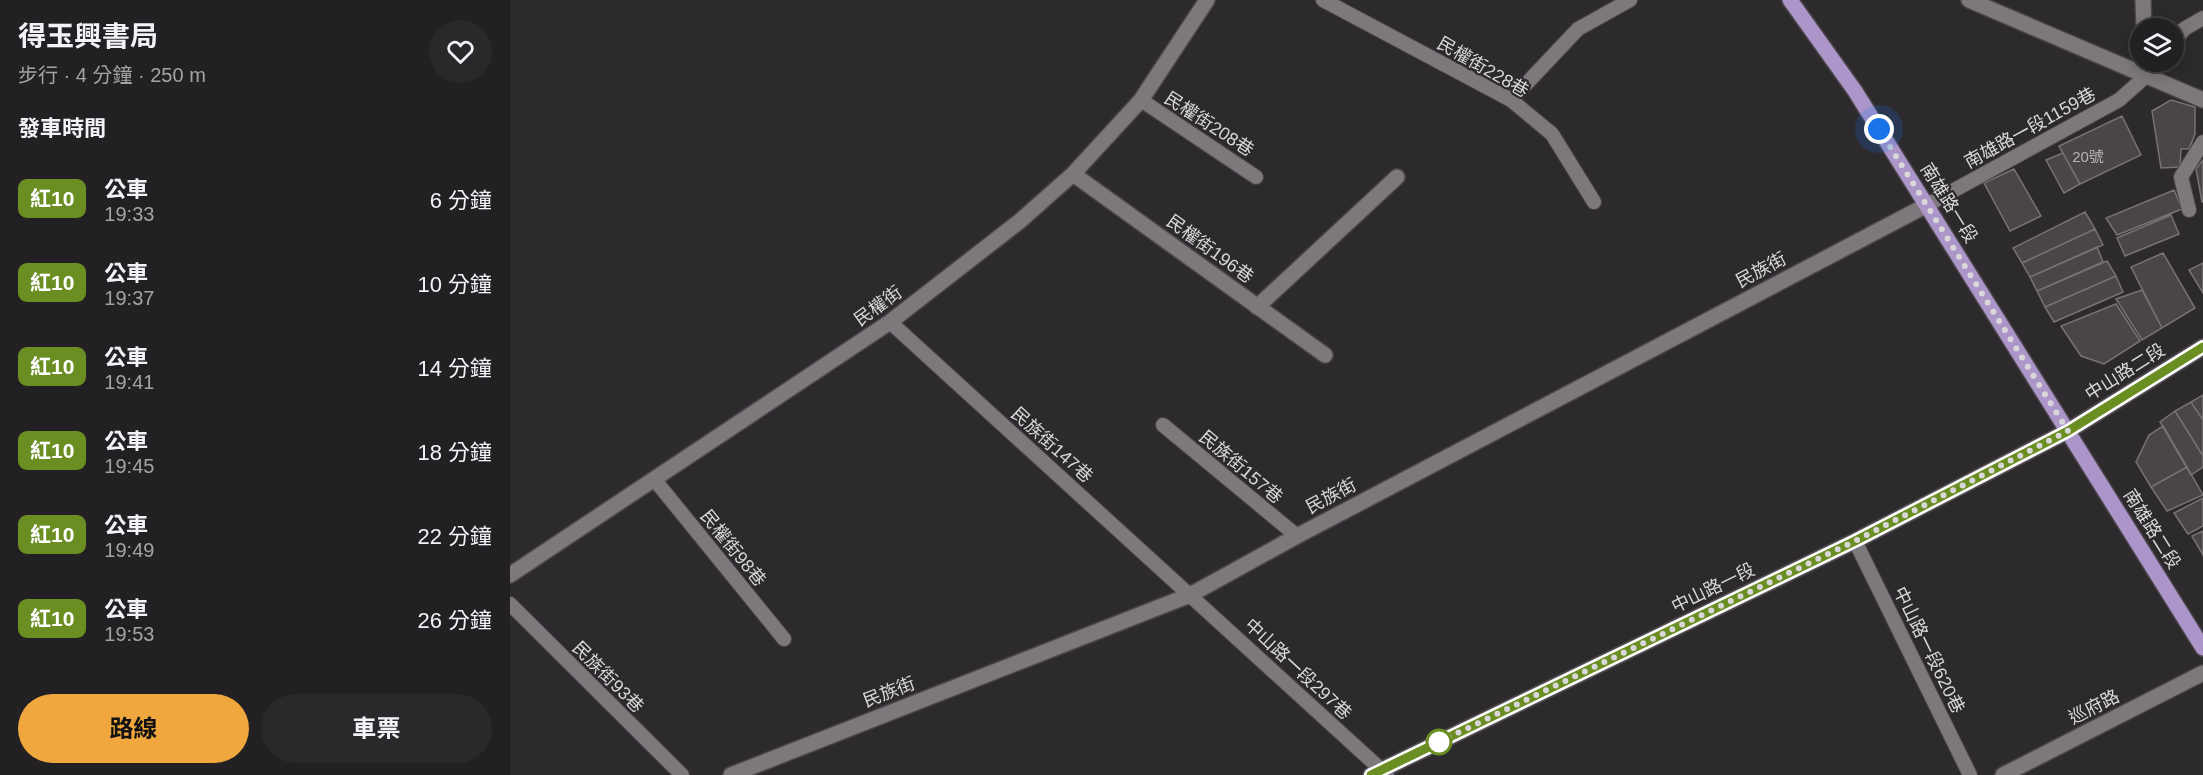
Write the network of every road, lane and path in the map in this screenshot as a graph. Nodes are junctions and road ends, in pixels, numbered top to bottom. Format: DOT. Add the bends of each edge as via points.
graph roads {
  1 [pos="1207,0"];
  2 [pos="1323,0"];
  3 [pos="1630,0"];
  4 [pos="1790,0"];
  5 [pos="1969,0"];
  6 [pos="2142,0"];
  7 [pos="2143,18"];
  8 [pos="2203,18"];
  9 [pos="2184,29"];
  10 [pos="2130,63"];
  11 [pos="2142,72"];
  12 [pos="2151,72"];
  13 [pos="1141,100"];
  14 [pos="1511,100"];
  15 [pos="2203,100"];
  16 [pos="2203,142"];
  17 [pos="1073,174"];
  18 [pos="1256,177"];
  19 [pos="1397,177"];
  20 [pos="1594,202"];
  21 [pos="1927,205"];
  22 [pos="2189,210"];
  23 [pos="1257,307"];
  24 [pos="890,322"];
  25 [pos="2203,347"];
  26 [pos="1325,355"];
  27 [pos="1163,425"];
  28 [pos="2068,431"];
  29 [pos="654,479"];
  30 [pos="1297,536"];
  31 [pos="1855,541"];
  32 [pos="510,575"];
  33 [pos="1190,595"];
  34 [pos="510,604"];
  35 [pos="784,639"];
  36 [pos="2203,648"];
  37 [pos="2203,673"];
  38 [pos="1380,773"];
  39 [pos="682,775"];
  40 [pos="731,775"];
  41 [pos="1970,775"];
  42 [pos="2003,775"];
  1 -- 13 [label="street, 民權街"];
  2 -- 14 [label="lane, 民權街228巷"];
  3 -- 14 [label="lane" via="1578,29"];
  4 -- 21 [label="main road, 南雄路一段" via="1855,91"];
  5 -- 10 [label="street"];
  6 -- 7 [label="street"];
  8 -- 9 [label="lane"];
  11 -- 21 [label="lane, 南雄路一段1159巷" via="2119,100"];
  12 -- 15 [label="street"];
  13 -- 17 [label="street, 民權街"];
  13 -- 18 [label="lane, 民權街208巷"];
  14 -- 20 [label="lane, 民權街228巷" via="1552,134"];
  16 -- 22 [label="lane" via="2181,177"];
  17 -- 23 [label="street, 民權街196巷"];
  17 -- 24 [label="street, 民權街" via="1020,221"];
  19 -- 23 [label="street"];
  21 -- 28 [label="main road, 南雄路一段"];
  21 -- 30 [label="street, 民族街"];
  23 -- 26 [label="street, 民權街196巷"];
  24 -- 29 [label="street, 民權街"];
  24 -- 33 [label="lane, 民族街147巷"];
  25 -- 28 [label="street, 中山路二段"];
  27 -- 30 [label="lane, 民族街157巷"];
  28 -- 31 [label="street, 中山路一段"];
  28 -- 36 [label="main road, 南雄路二段"];
  29 -- 32 [label="street, 民權街"];
  29 -- 35 [label="lane, 民權街98巷"];
  30 -- 33 [label="street, 民族街"];
  31 -- 38 [label="street, 中山路一段"];
  31 -- 41 [label="lane, 中山路一段620巷"];
  33 -- 38 [label="lane, 中山路一段297巷"];
  33 -- 40 [label="street, 民族街"];
  34 -- 39 [label="lane, 民族街93巷"];
  37 -- 42 [label="street, 巡府路"];
}
